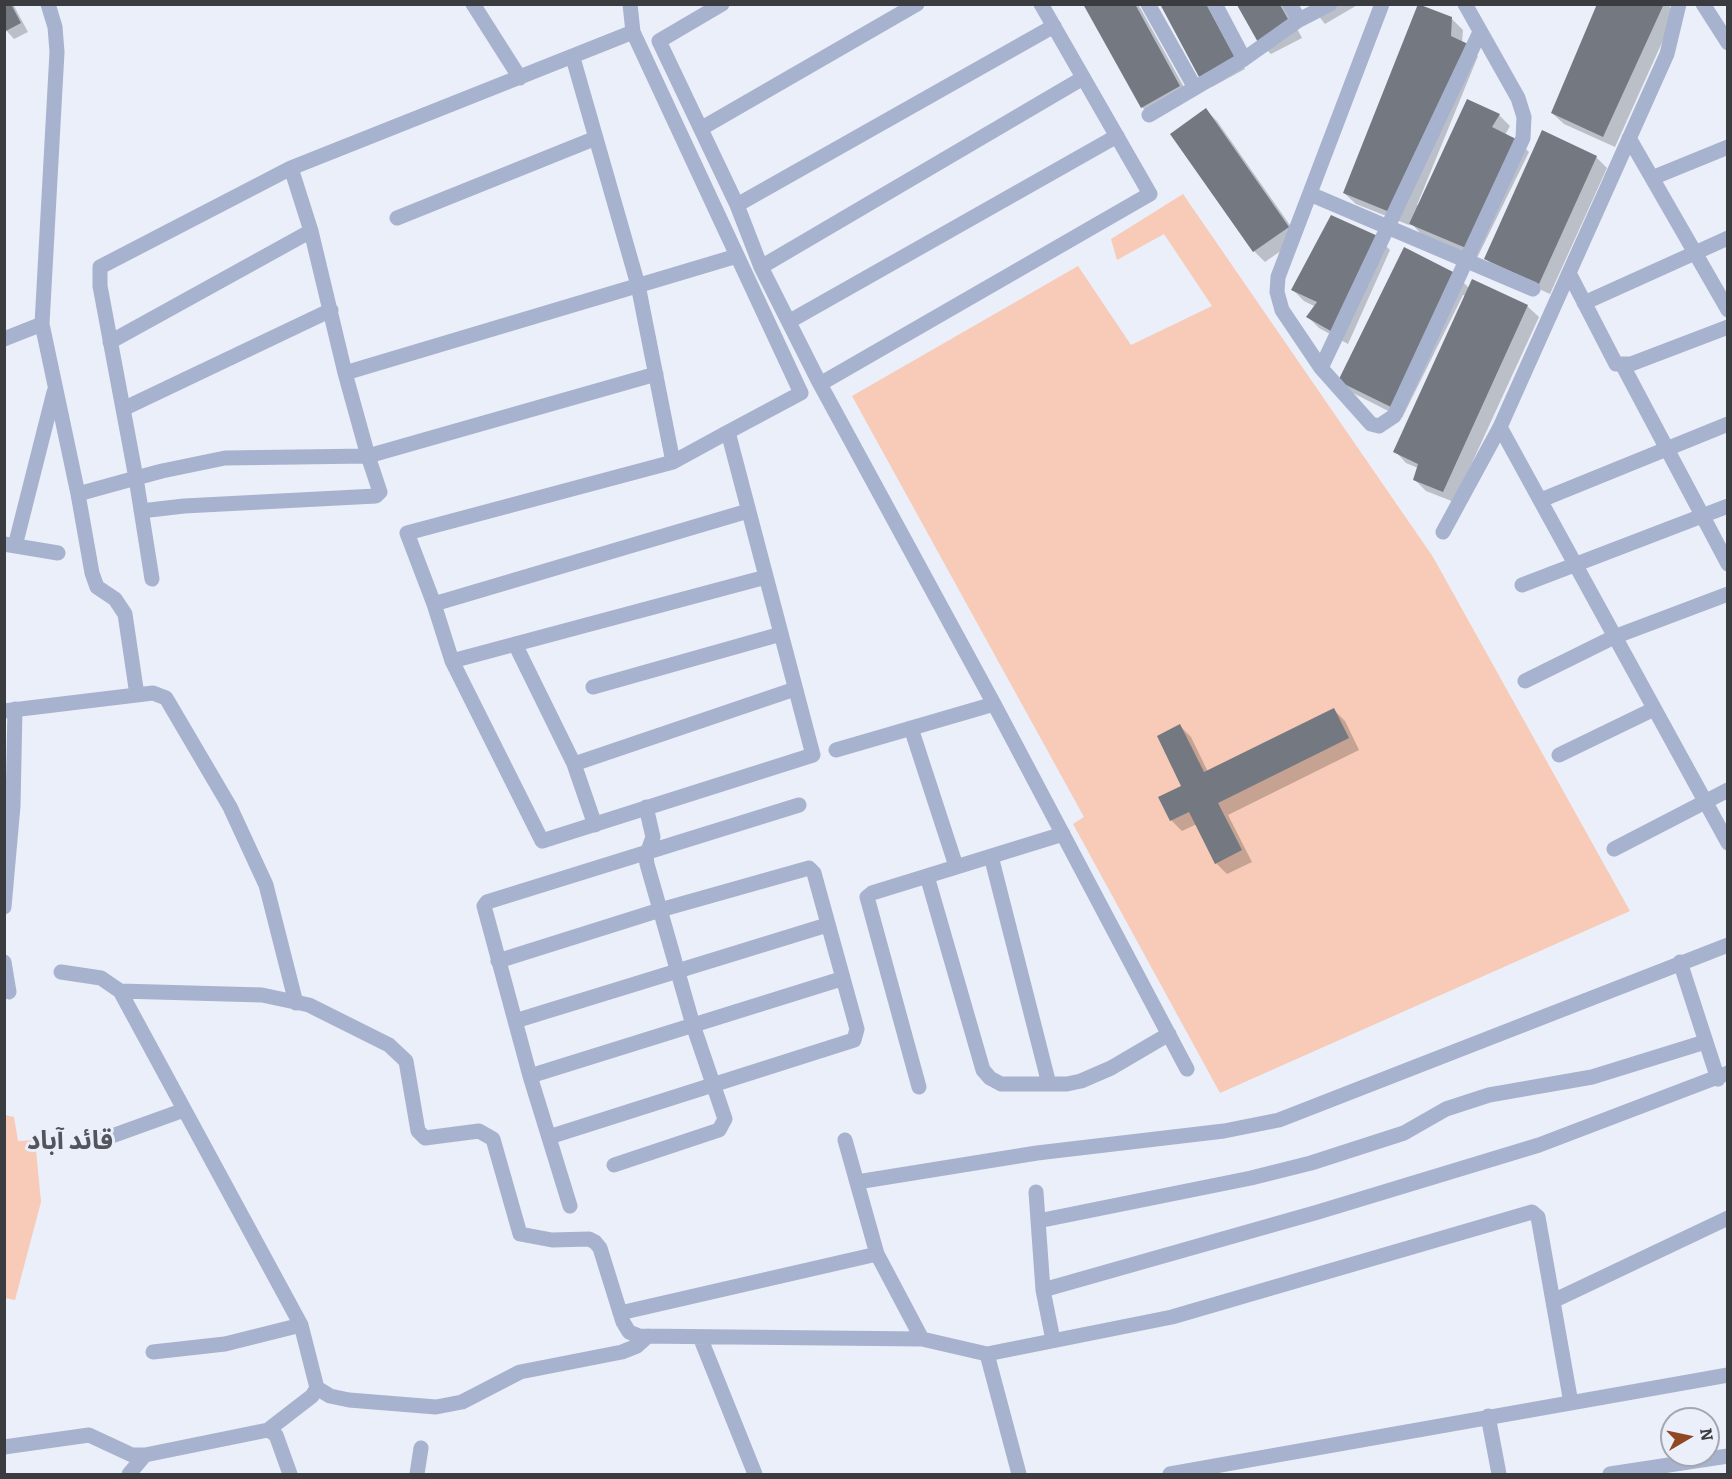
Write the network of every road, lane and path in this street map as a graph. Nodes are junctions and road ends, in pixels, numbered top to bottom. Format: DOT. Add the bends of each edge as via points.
graph roads {
  1 [pos="48,4"];
  2 [pos="473,4"];
  3 [pos="630,4"];
  4 [pos="722,4"];
  5 [pos="917,4"];
  6 [pos="1041,4"];
  7 [pos="1148,4"];
  8 [pos="1215,4"];
  9 [pos="1290,4"];
  10 [pos="1330,4"];
  11 [pos="1382,4"];
  12 [pos="1465,4"];
  13 [pos="1679,4"];
  14 [pos="1703,4"];
  15 [pos="1299,20"];
  16 [pos="1053,26"];
  17 [pos="633,32"];
  18 [pos="1480,32"];
  19 [pos="1728,43"];
  20 [pos="573,58"];
  21 [pos="1244,59"];
  22 [pos="520,78"];
  23 [pos="1083,78"];
  24 [pos="1194,86"];
  25 [pos="1149,115"];
  26 [pos="702,128"];
  27 [pos="1117,136"];
  28 [pos="596,138"];
  29 [pos="1629,138"];
  30 [pos="1728,147"];
  31 [pos="291,168"];
  32 [pos="1652,178"];
  33 [pos="1310,194"];
  34 [pos="737,205"];
  35 [pos="397,218"];
  36 [pos="1388,226"];
  37 [pos="311,231"];
  38 [pos="1728,238"];
  39 [pos="1695,253"];
  40 [pos="737,256"];
  41 [pos="1467,259"];
  42 [pos="761,267"];
  43 [pos="1569,273"];
  44 [pos="638,285"];
  45 [pos="1533,289"];
  46 [pos="1584,303"];
  47 [pos="331,310"];
  48 [pos="1728,310"];
  49 [pos="790,321"];
  50 [pos="42,324"];
  51 [pos="1728,327"];
  52 [pos="4,339"];
  53 [pos="110,342"];
  54 [pos="1623,366"];
  55 [pos="1321,368"];
  56 [pos="345,373"];
  57 [pos="656,374"];
  58 [pos="820,384"];
  59 [pos="56,388"];
  60 [pos="123,409"];
  61 [pos="1728,424"];
  62 [pos="1500,427"];
  63 [pos="728,432"];
  64 [pos="1666,448"];
  65 [pos="368,456"];
  66 [pos="673,462"];
  67 [pos="136,478"];
  68 [pos="78,494"];
  69 [pos="1540,500"];
  70 [pos="1728,506"];
  71 [pos="141,511"];
  72 [pos="748,511"];
  73 [pos="1701,516"];
  74 [pos="1443,532"];
  75 [pos="10,545"];
  76 [pos="58,553"];
  77 [pos="1728,564"];
  78 [pos="1575,565"];
  79 [pos="766,577"];
  80 [pos="152,579"];
  81 [pos="1522,585"];
  82 [pos="1728,594"];
  83 [pos="434,604"];
  84 [pos="781,634"];
  85 [pos="1614,637"];
  86 [pos="514,644"];
  87 [pos="452,661"];
  88 [pos="1525,681"];
  89 [pos="593,687"];
  90 [pos="795,689"];
  91 [pos="137,695"];
  92 [pos="994,704"];
  93 [pos="10,710"];
  94 [pos="1654,710"];
  95 [pos="911,728"];
  96 [pos="836,750"];
  97 [pos="1559,755"];
  98 [pos="574,764"];
  99 [pos="1728,790"];
  100 [pos="1705,802"];
  101 [pos="799,805"];
  102 [pos="646,807"];
  103 [pos="595,825"];
  104 [pos="1063,834"];
  105 [pos="1728,843"];
  106 [pos="1614,849"];
  107 [pos="648,851"];
  108 [pos="991,856"];
  109 [pos="956,866"];
  110 [pos="927,876"];
  111 [pos="4,907"];
  112 [pos="660,910"];
  113 [pos="827,925"];
  114 [pos="1728,945"];
  115 [pos="498,961"];
  116 [pos="1680,962"];
  117 [pos="4,963"];
  118 [pos="677,969"];
  119 [pos="61,972"];
  120 [pos="841,979"];
  121 [pos="120,991"];
  122 [pos="9,992"];
  123 [pos="296,1003"];
  124 [pos="515,1021"];
  125 [pos="693,1025"];
  126 [pos="1169,1034"];
  127 [pos="1705,1042"];
  128 [pos="1187,1069"];
  129 [pos="530,1076"];
  130 [pos="1723,1076"];
  131 [pos="1049,1084"];
  132 [pos="713,1086"];
  133 [pos="919,1087"];
  134 [pos="184,1110"];
  135 [pos="549,1137"];
  136 [pos="845,1140"];
  137 [pos="98,1141"];
  138 [pos="615,1165"];
  139 [pos="857,1182"];
  140 [pos="1036,1192"];
  141 [pos="570,1206"];
  142 [pos="1728,1218"];
  143 [pos="1038,1221"];
  144 [pos="878,1254"];
  145 [pos="1043,1290"];
  146 [pos="1553,1301"];
  147 [pos="620,1313"];
  148 [pos="301,1325"];
  149 [pos="648,1336"];
  150 [pos="700,1337"];
  151 [pos="922,1339"];
  152 [pos="1053,1340"];
  153 [pos="153,1352"];
  154 [pos="987,1354"];
  155 [pos="1728,1375"];
  156 [pos="317,1388"];
  157 [pos="1571,1403"];
  158 [pos="1488,1416"];
  159 [pos="268,1430"];
  160 [pos="4,1447"];
  161 [pos="421,1448"];
  162 [pos="145,1455"];
  163 [pos="1728,1456"];
  164 [pos="1230,1468"];
  165 [pos="129,1474"];
  166 [pos="290,1474"];
  167 [pos="417,1474"];
  168 [pos="756,1474"];
  169 [pos="1019,1474"];
  170 [pos="1170,1474"];
  171 [pos="1499,1474"];
  172 [pos="1610,1474"];
  1 -- 50 [label="street" via="57,52"];
  2 -- 22 [label="street"];
  3 -- 17 [label="street"];
  4 -- 26 [label="street" via="660,41"];
  5 -- 26 [label="street"];
  6 -- 16 [label="street"];
  7 -- 24 [label="street"];
  8 -- 21 [label="street"];
  9 -- 15 [label="street"];
  10 -- 15 [label="street"];
  11 -- 33 [label="street"];
  12 -- 18 [label="street"];
  13 -- 29 [label="street" via="1666,54"];
  14 -- 19 [label="street"];
  15 -- 21 [label="street"];
  16 -- 23 [label="street"];
  16 -- 34 [label="street"];
  17 -- 20 [label="street"];
  17 -- 40 [label="street"];
  18 -- 36 [label="street"];
  18 -- 41 [label="street" via="1518,98 1524,117 1523,138"];
  20 -- 22 [label="street"];
  20 -- 28 [label="street"];
  21 -- 24 [label="street"];
  22 -- 31 [label="street"];
  23 -- 27 [label="street"];
  23 -- 42 [label="street"];
  24 -- 25 [label="street"];
  26 -- 34 [label="street"];
  27 -- 49 [label="street"];
  27 -- 58 [label="street" via="1150,194"];
  28 -- 35 [label="street"];
  28 -- 44 [label="street"];
  29 -- 32 [label="street"];
  29 -- 43 [label="street"];
  30 -- 32 [label="street"];
  31 -- 37 [label="street"];
  31 -- 53 [label="street" via="100,267"];
  32 -- 39 [label="street"];
  33 -- 36 [label="street"];
  33 -- 55 [label="street" via="1278,277 1277,292 1282,310"];
  34 -- 42 [label="street"];
  36 -- 41 [label="street"];
  36 -- 55 [label="street"];
  37 -- 47 [label="street"];
  37 -- 53 [label="street"];
  38 -- 39 [label="street"];
  39 -- 46 [label="street"];
  39 -- 48 [label="street"];
  40 -- 44 [label="street"];
  40 -- 63 [label="street" via="801,393"];
  41 -- 45 [label="street"];
  41 -- 55 [label="street" via="1388,422 1371,424"];
  42 -- 49 [label="street"];
  43 -- 46 [label="street"];
  43 -- 62 [label="street"];
  44 -- 56 [label="street"];
  44 -- 57 [label="street"];
  46 -- 54 [label="street" via="1612,360"];
  47 -- 56 [label="street"];
  47 -- 60 [label="street"];
  49 -- 58 [label="street"];
  50 -- 52 [label="street"];
  50 -- 59 [label="street"];
  51 -- 54 [label="street"];
  53 -- 60 [label="street"];
  54 -- 64 [label="street"];
  56 -- 65 [label="street"];
  57 -- 65 [label="street"];
  57 -- 66 [label="street"];
  58 -- 92 [label="street"];
  59 -- 68 [label="street"];
  59 -- 75 [label="street"];
  60 -- 67 [label="street"];
  61 -- 64 [label="street"];
  62 -- 69 [label="street"];
  62 -- 74 [label="street"];
  63 -- 66 [label="street"];
  63 -- 72 [label="street"];
  64 -- 69 [label="street"];
  64 -- 73 [label="street"];
  65 -- 67 [label="street" via="225,458"];
  65 -- 71 [label="street" via="380,492 376,496"];
  66 -- 83 [label="street" via="407,533"];
  67 -- 68 [label="street"];
  67 -- 71 [label="street"];
  68 -- 91 [label="street" via="94,582 115,599 125,614"];
  69 -- 78 [label="street"];
  70 -- 73 [label="street"];
  71 -- 80 [label="street"];
  72 -- 79 [label="street"];
  72 -- 83 [label="street"];
  73 -- 77 [label="street"];
  73 -- 78 [label="street"];
  75 -- 76 [label="street"];
  78 -- 81 [label="street"];
  78 -- 85 [label="street"];
  79 -- 84 [label="street"];
  79 -- 86 [label="street"];
  82 -- 85 [label="street"];
  83 -- 87 [label="street"];
  84 -- 89 [label="street"];
  84 -- 90 [label="street"];
  85 -- 88 [label="street"];
  85 -- 94 [label="street"];
  86 -- 87 [label="street"];
  86 -- 98 [label="street"];
  87 -- 103 [label="street" via="542,841"];
  90 -- 98 [label="street"];
  90 -- 102 [label="street" via="813,756"];
  91 -- 93 [label="street"];
  91 -- 123 [label="street" via="153,693 166,698 230,807 266,885"];
  92 -- 95 [label="street"];
  92 -- 104 [label="street"];
  93 -- 111 [label="street" via="13,806"];
  94 -- 97 [label="street"];
  94 -- 100 [label="street"];
  95 -- 96 [label="street"];
  95 -- 109 [label="street"];
  98 -- 103 [label="street"];
  99 -- 100 [label="street"];
  100 -- 105 [label="street"];
  100 -- 106 [label="street"];
  101 -- 107 [label="street"];
  102 -- 103 [label="street"];
  102 -- 107 [label="street" via="653,837"];
  104 -- 108 [label="street"];
  104 -- 126 [label="street"];
  107 -- 112 [label="street" via="647,864"];
  107 -- 115 [label="street" via="487,902 483,910"];
  108 -- 109 [label="street"];
  108 -- 131 [label="street"];
  109 -- 110 [label="street"];
  110 -- 131 [label="street" via="983,1070 1001,1084"];
  110 -- 133 [label="street" via="867,897"];
  112 -- 113 [label="street" via="809,868 814,873"];
  112 -- 115 [label="street"];
  112 -- 118 [label="street"];
  113 -- 118 [label="street"];
  113 -- 120 [label="street"];
  114 -- 116 [label="street"];
  115 -- 124 [label="street"];
  116 -- 127 [label="street"];
  116 -- 139 [label="street" via="1279,1120"];
  117 -- 122 [label="street"];
  118 -- 124 [label="street"];
  118 -- 125 [label="street"];
  119 -- 121 [label="street" via="101,978"];
  120 -- 125 [label="street"];
  120 -- 132 [label="street" via="857,1029 854,1040"];
  121 -- 123 [label="street" via="262,995"];
  121 -- 134 [label="street"];
  123 -- 147 [label="street" via="309,1005 389,1044 406,1061 418,1131 425,1138 479,1131 494,1139 520,1234 595,1242"];
  124 -- 129 [label="street"];
  125 -- 129 [label="street"];
  125 -- 132 [label="street"];
  126 -- 128 [label="street"];
  126 -- 131 [label="street" via="1081,1081"];
  127 -- 130 [label="street"];
  127 -- 143 [label="street" via="1592,1077 1489,1095 1446,1109 1404,1132 1311,1163"];
  129 -- 135 [label="street"];
  130 -- 145 [label="street" via="1528,1148"];
  132 -- 135 [label="street"];
  132 -- 138 [label="street" via="725,1119 719,1130"];
  134 -- 137 [label="street"];
  134 -- 148 [label="street"];
  135 -- 141 [label="street"];
  136 -- 139 [label="street"];
  139 -- 144 [label="street"];
  140 -- 143 [label="street"];
  142 -- 146 [label="street"];
  143 -- 145 [label="street"];
  144 -- 147 [label="street"];
  144 -- 151 [label="street"];
  145 -- 152 [label="street"];
  146 -- 152 [label="street" via="1538,1217 1532,1212 1172,1317"];
  146 -- 157 [label="street"];
  147 -- 149 [label="street" via="629,1332"];
  148 -- 153 [label="street" via="225,1344"];
  148 -- 156 [label="street"];
  149 -- 150 [label="street"];
  149 -- 156 [label="street" via="622,1352 520,1372 462,1402 436,1407 349,1400"];
  150 -- 151 [label="street"];
  150 -- 168 [label="street"];
  151 -- 154 [label="street"];
  152 -- 154 [label="street"];
  154 -- 169 [label="street"];
  155 -- 157 [label="street"];
  156 -- 159 [label="street"];
  157 -- 158 [label="street"];
  158 -- 164 [label="street"];
  158 -- 171 [label="street"];
  159 -- 162 [label="street"];
  159 -- 166 [label="street" via="276,1435"];
  160 -- 162 [label="street" via="89,1435 132,1455"];
  161 -- 167 [label="street"];
  162 -- 165 [label="street"];
  163 -- 172 [label="street"];
  164 -- 170 [label="street"];
}
